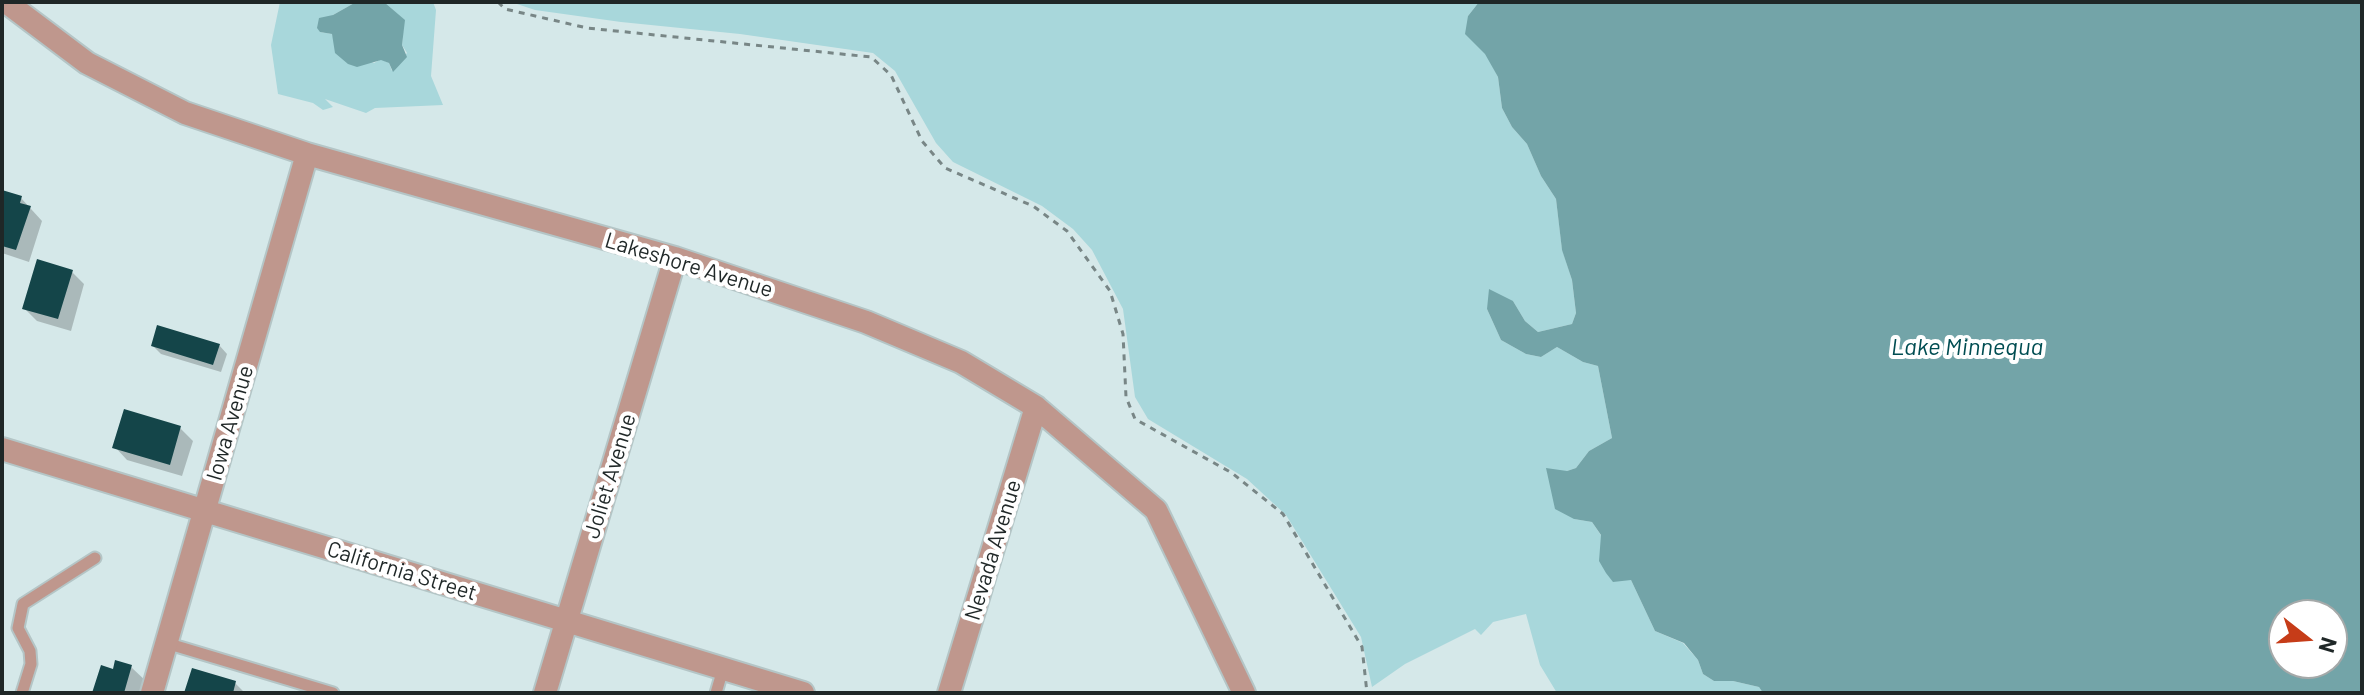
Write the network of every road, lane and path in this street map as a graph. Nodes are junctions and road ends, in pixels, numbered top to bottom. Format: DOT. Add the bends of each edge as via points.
graph roads {
  1 [pos="6,2"];
  2 [pos="498,2"];
  3 [pos="307,154"];
  4 [pos="675,258"];
  5 [pos="1036,407"];
  6 [pos="2,449"];
  7 [pos="205,509"];
  8 [pos="95,558"];
  9 [pos="566,623"];
  10 [pos="166,643"];
  11 [pos="723,669"];
  12 [pos="22,693"];
  13 [pos="152,693"];
  14 [pos="333,693"];
  15 [pos="545,693"];
  16 [pos="716,693"];
  17 [pos="803,693"];
  18 [pos="949,693"];
  19 [pos="1244,693"];
  20 [pos="1367,693"];
  1 -- 3 [label="street, Lakeshore Avenue" via="87,63 185,113"];
  2 -- 20 [label="path" via="505,9 587,28 871,57 891,75 922,141 945,168 1033,206 1067,231 1110,291 1123,334 1126,397 1135,419 1232,473 1283,514 1362,647"];
  3 -- 4 [label="street, Lakeshore Avenue"];
  3 -- 7 [label="street, Iowa Avenue"];
  4 -- 5 [label="street, Lakeshore Avenue" via="866,322 961,362"];
  4 -- 9 [label="street, Joliet Avenue"];
  5 -- 18 [label="street, Nevada Avenue"];
  5 -- 19 [label="street, Lakeshore Avenue" via="1156,510"];
  6 -- 7 [label="street, California Street"];
  7 -- 9 [label="street, California Street"];
  7 -- 10 [label="street, Iowa Avenue"];
  8 -- 12 [label="lane" via="23,604 18,628 31,664"];
  9 -- 11 [label="street, California Street"];
  9 -- 15 [label="street, Joliet Avenue"];
  10 -- 13 [label="street, Iowa Avenue"];
  10 -- 14 [label="lane"];
  11 -- 16 [label="lane"];
  11 -- 17 [label="street, California Street"];
}
